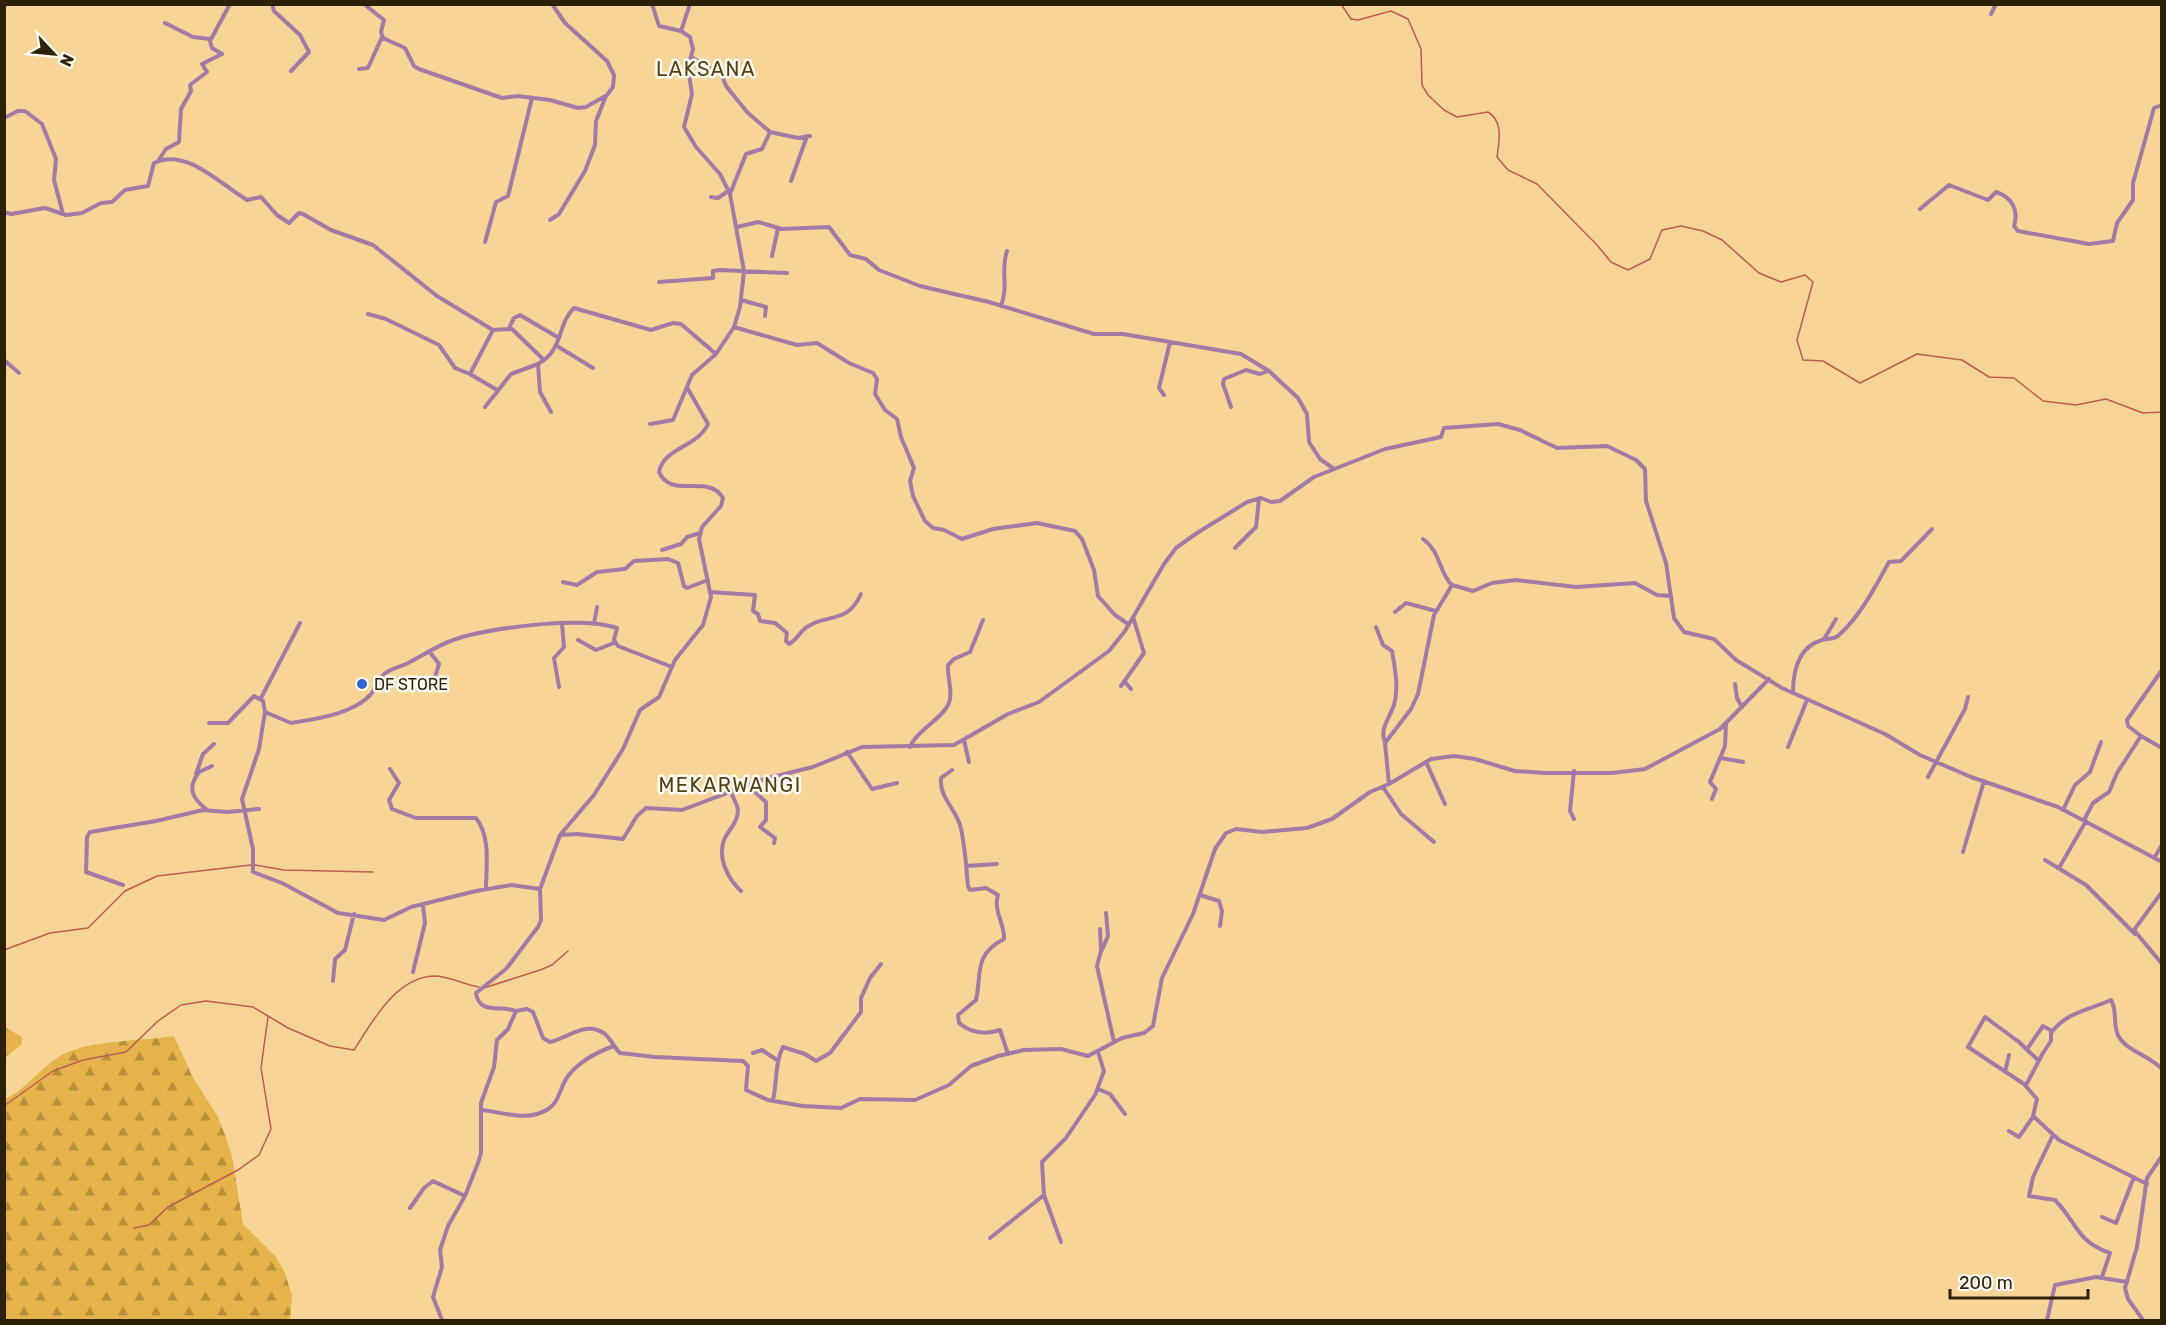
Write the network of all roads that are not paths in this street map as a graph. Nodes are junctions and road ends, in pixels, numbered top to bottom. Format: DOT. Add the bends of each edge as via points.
graph roads {
  1 [pos="230,4"];
  2 [pos="272,4"];
  3 [pos="364,4"];
  4 [pos="552,4"];
  5 [pos="652,4"];
  6 [pos="690,4"];
  7 [pos="1996,4"];
  8 [pos="1991,14"];
  9 [pos="165,23"];
  10 [pos="681,31"];
  11 [pos="382,37"];
  12 [pos="210,39"];
  13 [pos="691,57"];
  14 [pos="359,69"];
  15 [pos="291,71"];
  16 [pos="607,95"];
  17 [pos="532,98"];
  18 [pos="2162,105"];
  19 [pos="4,118"];
  20 [pos="770,132"];
  21 [pos="157,161"];
  22 [pos="791,181"];
  23 [pos="729,192"];
  24 [pos="711,197"];
  25 [pos="1920,208"];
  26 [pos="4,212"];
  27 [pos="63,214"];
  28 [pos="550,220"];
  29 [pos="736,226"];
  30 [pos="778,228"];
  31 [pos="486,242"];
  32 [pos="1007,251"];
  33 [pos="772,256"];
  34 [pos="744,271"];
  35 [pos="787,273"];
  36 [pos="659,282"];
  37 [pos="740,300"];
  38 [pos="1001,306"];
  39 [pos="368,314"];
  40 [pos="765,316"];
  41 [pos="734,327"];
  42 [pos="509,328"];
  43 [pos="493,330"];
  44 [pos="559,338"];
  45 [pos="1170,342"];
  46 [pos="557,346"];
  47 [pos="716,354"];
  48 [pos="4,360"];
  49 [pos="544,360"];
  50 [pos="538,364"];
  51 [pos="593,368"];
  52 [pos="1269,371"];
  53 [pos="19,373"];
  54 [pos="470,374"];
  55 [pos="688,389"];
  56 [pos="497,390"];
  57 [pos="1164,395"];
  58 [pos="485,407"];
  59 [pos="1232,407"];
  60 [pos="551,412"];
  61 [pos="650,424"];
  62 [pos="1334,469"];
  63 [pos="1259,498"];
  64 [pos="1932,529"];
  65 [pos="700,533"];
  66 [pos="1424,539"];
  67 [pos="1235,548"];
  68 [pos="662,550"];
  69 [pos="708,580"];
  70 [pos="563,582"];
  71 [pos="1452,585"];
  72 [pos="710,591"];
  73 [pos="861,594"];
  74 [pos="1671,596"];
  75 [pos="597,608"];
  76 [pos="1436,611"];
  77 [pos="1395,612"];
  78 [pos="1132,616"];
  79 [pos="1836,619"];
  80 [pos="983,620"];
  81 [pos="300,623"];
  82 [pos="562,624"];
  83 [pos="594,624"];
  84 [pos="1128,624"];
  85 [pos="1376,627"];
  86 [pos="578,640"];
  87 [pos="1823,640"];
  88 [pos="614,643"];
  89 [pos="429,651"];
  90 [pos="672,667"];
  91 [pos="2162,670"];
  92 [pos="1769,679"];
  93 [pos="1125,682"];
  94 [pos="1735,684"];
  95 [pos="1121,686"];
  96 [pos="432,687"];
  97 [pos="559,687"];
  98 [pos="1131,689"];
  99 [pos="1793,693"];
  100 [pos="1968,697"];
  101 [pos="261,698"];
  102 [pos="1807,700"];
  103 [pos="1742,707"];
  104 [pos="265,712"];
  105 [pos="209,723"];
  106 [pos="1726,724"];
  107 [pos="2141,736"];
  108 [pos="964,740"];
  109 [pos="2101,742"];
  110 [pos="1385,743"];
  111 [pos="214,744"];
  112 [pos="910,747"];
  113 [pos="1788,747"];
  114 [pos="2162,748"];
  115 [pos="847,752"];
  116 [pos="1720,758"];
  117 [pos="969,762"];
  118 [pos="1426,762"];
  119 [pos="1743,762"];
  120 [pos="1938,762"];
  121 [pos="212,766"];
  122 [pos="390,770"];
  123 [pos="952,770"];
  124 [pos="1574,771"];
  125 [pos="196,775"];
  126 [pos="1928,777"];
  127 [pos="1984,781"];
  128 [pos="897,783"];
  129 [pos="1389,784"];
  130 [pos="747,785"];
  131 [pos="1383,787"];
  132 [pos="731,792"];
  133 [pos="1712,799"];
  134 [pos="1445,804"];
  135 [pos="259,809"];
  136 [pos="206,810"];
  137 [pos="2063,810"];
  138 [pos="243,811"];
  139 [pos="1574,819"];
  140 [pos="2085,820"];
  141 [pos="560,835"];
  142 [pos="1434,842"];
  143 [pos="774,843"];
  144 [pos="2162,845"];
  145 [pos="1963,852"];
  146 [pos="2154,858"];
  147 [pos="2045,860"];
  148 [pos="2162,862"];
  149 [pos="996,864"];
  150 [pos="966,866"];
  151 [pos="2060,868"];
  152 [pos="123,885"];
  153 [pos="540,889"];
  154 [pos="486,890"];
  155 [pos="741,891"];
  156 [pos="2162,892"];
  157 [pos="1200,895"];
  158 [pos="423,905"];
  159 [pos="1106,913"];
  160 [pos="354,914"];
  161 [pos="1220,926"];
  162 [pos="1100,929"];
  163 [pos="2135,934"];
  164 [pos="1101,951"];
  165 [pos="881,964"];
  166 [pos="2162,964"];
  167 [pos="413,972"];
  168 [pos="333,981"];
  169 [pos="516,1011"];
  170 [pos="2052,1031"];
  171 [pos="1114,1042"];
  172 [pos="614,1046"];
  173 [pos="2027,1049"];
  174 [pos="1098,1052"];
  175 [pos="753,1053"];
  176 [pos="1008,1054"];
  177 [pos="2009,1055"];
  178 [pos="777,1060"];
  179 [pos="2039,1061"];
  180 [pos="2162,1070"];
  181 [pos="2005,1072"];
  182 [pos="2026,1085"];
  183 [pos="1098,1089"];
  184 [pos="773,1100"];
  185 [pos="482,1110"];
  186 [pos="1125,1114"];
  187 [pos="2033,1117"];
  188 [pos="2009,1131"];
  189 [pos="2053,1135"];
  190 [pos="2162,1156"];
  191 [pos="2134,1177"];
  192 [pos="2146,1184"];
  193 [pos="1044,1195"];
  194 [pos="465,1196"];
  195 [pos="410,1208"];
  196 [pos="2102,1217"];
  197 [pos="990,1238"];
  198 [pos="1061,1242"];
  199 [pos="2102,1278"];
  200 [pos="2127,1282"];
  201 [pos="442,1320"];
  202 [pos="2047,1320"];
  203 [pos="2143,1320"];
  1 -- 12 [label="street"];
  2 -- 15 [label="street" via="274,11 301,36 309,52"];
  3 -- 11 [label="street" via="384,20"];
  4 -- 16 [label="street" via="565,23 610,65 614,83"];
  5 -- 10 [label="street" via="659,26"];
  6 -- 10 [label="street"];
  7 -- 8 [label="street"];
  9 -- 12 [label="street" via="193,37"];
  10 -- 13 [label="street" via="693,44"];
  11 -- 14 [label="street" via="368,68"];
  11 -- 17 [label="street" via="405,48 419,69 502,98"];
  12 -- 21 [label="street" via="212,48 222,54 202,64 207,72 190,85 182,109 179,142 166,149"];
  13 -- 20 [label="street" via="722,75 747,112"];
  13 -- 23 [label="street" via="688,68 692,94 684,130"];
  16 -- 17 [label="street" via="581,108"];
  16 -- 28 [label="street" via="596,121 595,145 585,171 559,214"];
  17 -- 31 [label="street" via="511,187 508,196 496,202"];
  18 -- 25 [label="street" via="2154,108 2133,183 2133,200 2117,223 2113,241 2089,244 2018,231 2014,226 2017,215 2009,198 1996,192 1988,200 1948,185"];
  19 -- 27 [label="street" via="25,111 42,124 56,159 54,180"];
  20 -- 22 [label="street" via="798,138 808,136"];
  20 -- 23 [label="street" via="762,149 746,154"];
  21 -- 27 [label="street" via="151,167 148,186 126,190 112,202 101,203 87,212"];
  21 -- 43 [label="street" via="181,161 204,171 247,200 261,197 289,223 301,213 331,230 373,245 437,296"];
  23 -- 24 [label="street"];
  23 -- 29 [label="street"];
  26 -- 27 [label="street" via="45,208"];
  29 -- 30 [label="street" via="758,222"];
  29 -- 34 [label="street"];
  30 -- 33 [label="street"];
  30 -- 38 [label="street" via="829,227 850,255 866,259 883,272 920,286"];
  32 -- 38 [label="street" via="1002,267 1006,290"];
  34 -- 35 [label="street"];
  34 -- 36 [label="street" via="715,270 713,278"];
  34 -- 37 [label="street"];
  37 -- 40 [label="street" via="766,307"];
  37 -- 41 [label="street"];
  38 -- 45 [label="street" via="1094,334 1123,334"];
  39 -- 54 [label="street" via="439,345 456,369"];
  41 -- 47 [label="street"];
  41 -- 84 [label="street" via="797,345 817,343 875,376 875,394 885,410 897,419 914,468 910,481 914,499 931,526 964,539 993,529 1037,523 1075,531 1082,538 1094,570 1098,596"];
  42 -- 43 [label="street"];
  42 -- 44 [label="street" via="520,315"];
  42 -- 49 [label="street"];
  43 -- 54 [label="street"];
  44 -- 46 [label="street"];
  44 -- 47 [label="street" via="574,308 651,330 681,324"];
  45 -- 52 [label="street" via="1232,351"];
  45 -- 57 [label="street" via="1160,388"];
  46 -- 49 [label="street"];
  46 -- 51 [label="street"];
  47 -- 55 [label="street" via="692,375"];
  48 -- 53 [label="street"];
  49 -- 50 [label="street"];
  50 -- 56 [label="street" via="511,374"];
  50 -- 60 [label="street" via="540,392"];
  52 -- 59 [label="street" via="1260,374 1246,370 1224,379"];
  52 -- 62 [label="street" via="1298,398 1308,417 1309,442 1320,459"];
  54 -- 56 [label="street"];
  55 -- 61 [label="street" via="673,420"];
  55 -- 65 [label="street" via="708,424 693,442 661,464 659,472 674,484 706,485 722,495 722,506"];
  56 -- 58 [label="street"];
  62 -- 63 [label="street" via="1309,480 1280,501"];
  62 -- 74 [label="street" via="1385,449 1441,437 1444,429 1474,424 1514,427 1557,448 1607,446 1644,467 1646,501 1666,563"];
  63 -- 67 [label="street" via="1256,527"];
  63 -- 78 [label="street" via="1176,548"];
  64 -- 87 [label="street" via="1901,561 1890,562 1861,609 1839,635"];
  65 -- 68 [label="street"];
  65 -- 69 [label="street" via="698,546"];
  66 -- 71 [label="street" via="1434,547"];
  69 -- 70 [label="street" via="687,588 678,563 668,559 632,561 625,568 597,572 577,585"];
  69 -- 72 [label="street"];
  71 -- 74 [label="street" via="1473,591 1516,579 1576,587 1635,583 1657,595"];
  71 -- 76 [label="street"];
  72 -- 73 [label="street" via="755,595 752,611 760,621 777,623 787,633 789,644 808,626 834,620 853,609"];
  72 -- 90 [label="street" via="711,603 703,625"];
  74 -- 92 [label="street" via="1674,618 1684,632 1714,639 1737,660"];
  75 -- 83 [label="street"];
  76 -- 77 [label="street" via="1406,603"];
  76 -- 110 [label="street" via="1418,694"];
  78 -- 84 [label="street"];
  78 -- 93 [label="street" via="1144,653"];
  79 -- 87 [label="street"];
  80 -- 112 [label="street" via="970,652 948,665 950,696 946,709 915,737"];
  81 -- 101 [label="street"];
  82 -- 83 [label="street"];
  82 -- 89 [label="street" via="466,636"];
  82 -- 97 [label="street" via="564,646 554,658"];
  83 -- 88 [label="street" via="616,628"];
  84 -- 108 [label="street" via="1109,651 1055,691"];
  85 -- 110 [label="street" via="1383,645 1392,651 1396,674 1394,703 1382,735"];
  86 -- 88 [label="street" via="596,650"];
  87 -- 99 [label="street" via="1807,648 1800,657"];
  88 -- 90 [label="street"];
  89 -- 96 [label="street" via="439,664"];
  89 -- 104 [label="street" via="386,672 370,695 336,714 291,723"];
  90 -- 141 [label="street" via="659,696 640,710 627,742 604,778"];
  91 -- 107 [label="street" via="2127,720 2128,726"];
  92 -- 99 [label="street"];
  92 -- 103 [label="street"];
  93 -- 95 [label="street"];
  93 -- 98 [label="street"];
  94 -- 103 [label="street"];
  99 -- 102 [label="street"];
  100 -- 120 [label="street"];
  101 -- 104 [label="street"];
  101 -- 105 [label="street" via="251,697 228,723"];
  102 -- 113 [label="street"];
  102 -- 120 [label="street"];
  103 -- 106 [label="street"];
  104 -- 138 [label="street" via="259,749 243,793"];
  106 -- 116 [label="street" via="1727,737"];
  106 -- 124 [label="street" via="1698,743 1645,769 1612,773"];
  107 -- 114 [label="street"];
  107 -- 140 [label="street" via="2116,772 2109,792 2093,802"];
  108 -- 112 [label="street" via="954,745"];
  108 -- 117 [label="street"];
  109 -- 137 [label="street" via="2090,772 2074,785"];
  110 -- 129 [label="street"];
  111 -- 125 [label="street" via="203,754"];
  112 -- 115 [label="street" via="871,747"];
  115 -- 128 [label="street" via="872,789"];
  115 -- 130 [label="street" via="813,767"];
  116 -- 119 [label="street"];
  116 -- 133 [label="street" via="1710,782 1716,789"];
  118 -- 124 [label="street" via="1454,756 1515,771"];
  118 -- 129 [label="street"];
  118 -- 134 [label="street"];
  120 -- 126 [label="street"];
  120 -- 127 [label="street"];
  121 -- 125 [label="street"];
  122 -- 154 [label="street" via="399,783 389,800 392,809 416,818 476,818 484,833"];
  123 -- 150 [label="street" via="941,782 946,802 960,825"];
  124 -- 139 [label="street" via="1570,811"];
  125 -- 136 [label="street" via="191,792"];
  127 -- 137 [label="street"];
  127 -- 145 [label="street"];
  129 -- 131 [label="street"];
  130 -- 132 [label="street"];
  130 -- 143 [label="street" via="766,802 766,820 760,827 772,833"];
  131 -- 142 [label="street" via="1401,814"];
  131 -- 157 [label="street" via="1332,819 1301,830 1236,829 1226,833 1215,849"];
  132 -- 141 [label="street" via="682,810 646,808 623,839"];
  132 -- 155 [label="street" via="737,816 724,840 723,856 726,873"];
  135 -- 138 [label="street"];
  136 -- 138 [label="street"];
  136 -- 152 [label="street" via="90,832 86,872"];
  137 -- 140 [label="street"];
  138 -- 160 [label="street" via="253,849 253,872 338,914"];
  140 -- 146 [label="street"];
  140 -- 151 [label="street"];
  141 -- 153 [label="street"];
  144 -- 146 [label="street"];
  146 -- 148 [label="street"];
  147 -- 151 [label="street"];
  149 -- 150 [label="street"];
  150 -- 176 [label="street" via="970,890 987,888 998,895 1004,939 978,967 976,1000 958,1015 959,1023 968,1030 1000,1030"];
  151 -- 163 [label="street" via="2086,885"];
  153 -- 154 [label="street" via="511,885"];
  153 -- 169 [label="street" via="538,927 506,969 477,990 478,1002 483,1006"];
  154 -- 158 [label="street"];
  156 -- 163 [label="street"];
  157 -- 161 [label="street" via="1219,901"];
  157 -- 171 [label="street" via="1162,978 1153,1026 1144,1033"];
  158 -- 160 [label="street" via="384,920"];
  158 -- 167 [label="street" via="425,923"];
  159 -- 164 [label="street" via="1108,936"];
  160 -- 168 [label="street" via="345,951 335,959"];
  162 -- 164 [label="street"];
  163 -- 166 [label="street"];
  164 -- 171 [label="street" via="1097,966"];
  165 -- 178 [label="street" via="861,998 861,1012 827,1057 816,1061 785,1046"];
  169 -- 172 [label="street" via="533,1011 545,1040 555,1041 575,1031 592,1029 605,1034"];
  169 -- 185 [label="street" via="508,1029 497,1040"];
  170 -- 173 [label="street" via="2043,1026"];
  170 -- 179 [label="street" via="2052,1040"];
  170 -- 180 [label="street" via="2067,1017 2112,1000 2119,1037"];
  171 -- 174 [label="street"];
  172 -- 184 [label="street" via="620,1053 743,1061 748,1066 746,1090"];
  172 -- 185 [label="street" via="597,1053 569,1075 557,1102 538,1114"];
  173 -- 179 [label="street"];
  173 -- 181 [label="street" via="1984,1018 1968,1048"];
  174 -- 176 [label="street" via="1088,1056 1061,1049"];
  174 -- 183 [label="street" via="1104,1071"];
  175 -- 178 [label="street" via="762,1050"];
  176 -- 184 [label="street" via="971,1066 949,1084 915,1100 860,1099 841,1108"];
  177 -- 181 [label="street"];
  178 -- 184 [label="street"];
  179 -- 182 [label="street"];
  181 -- 182 [label="street"];
  182 -- 187 [label="street" via="2037,1099"];
  183 -- 186 [label="street" via="1117,1101"];
  183 -- 193 [label="street" via="1066,1138 1042,1162"];
  185 -- 194 [label="street" via="481,1153"];
  187 -- 188 [label="street" via="2021,1136"];
  187 -- 189 [label="street"];
  189 -- 191 [label="street"];
  189 -- 199 [label="street" via="2028,1196 2055,1200 2084,1241 2110,1253"];
  190 -- 192 [label="street"];
  191 -- 192 [label="street"];
  191 -- 196 [label="street" via="2116,1223"];
  192 -- 200 [label="street" via="2137,1247"];
  193 -- 197 [label="street"];
  193 -- 198 [label="street"];
  194 -- 195 [label="street" via="433,1181"];
  194 -- 201 [label="street" via="440,1250 442,1267 434,1297"];
  199 -- 200 [label="street"];
  199 -- 202 [label="street" via="2055,1285"];
  200 -- 203 [label="street" via="2128,1299"];
}
